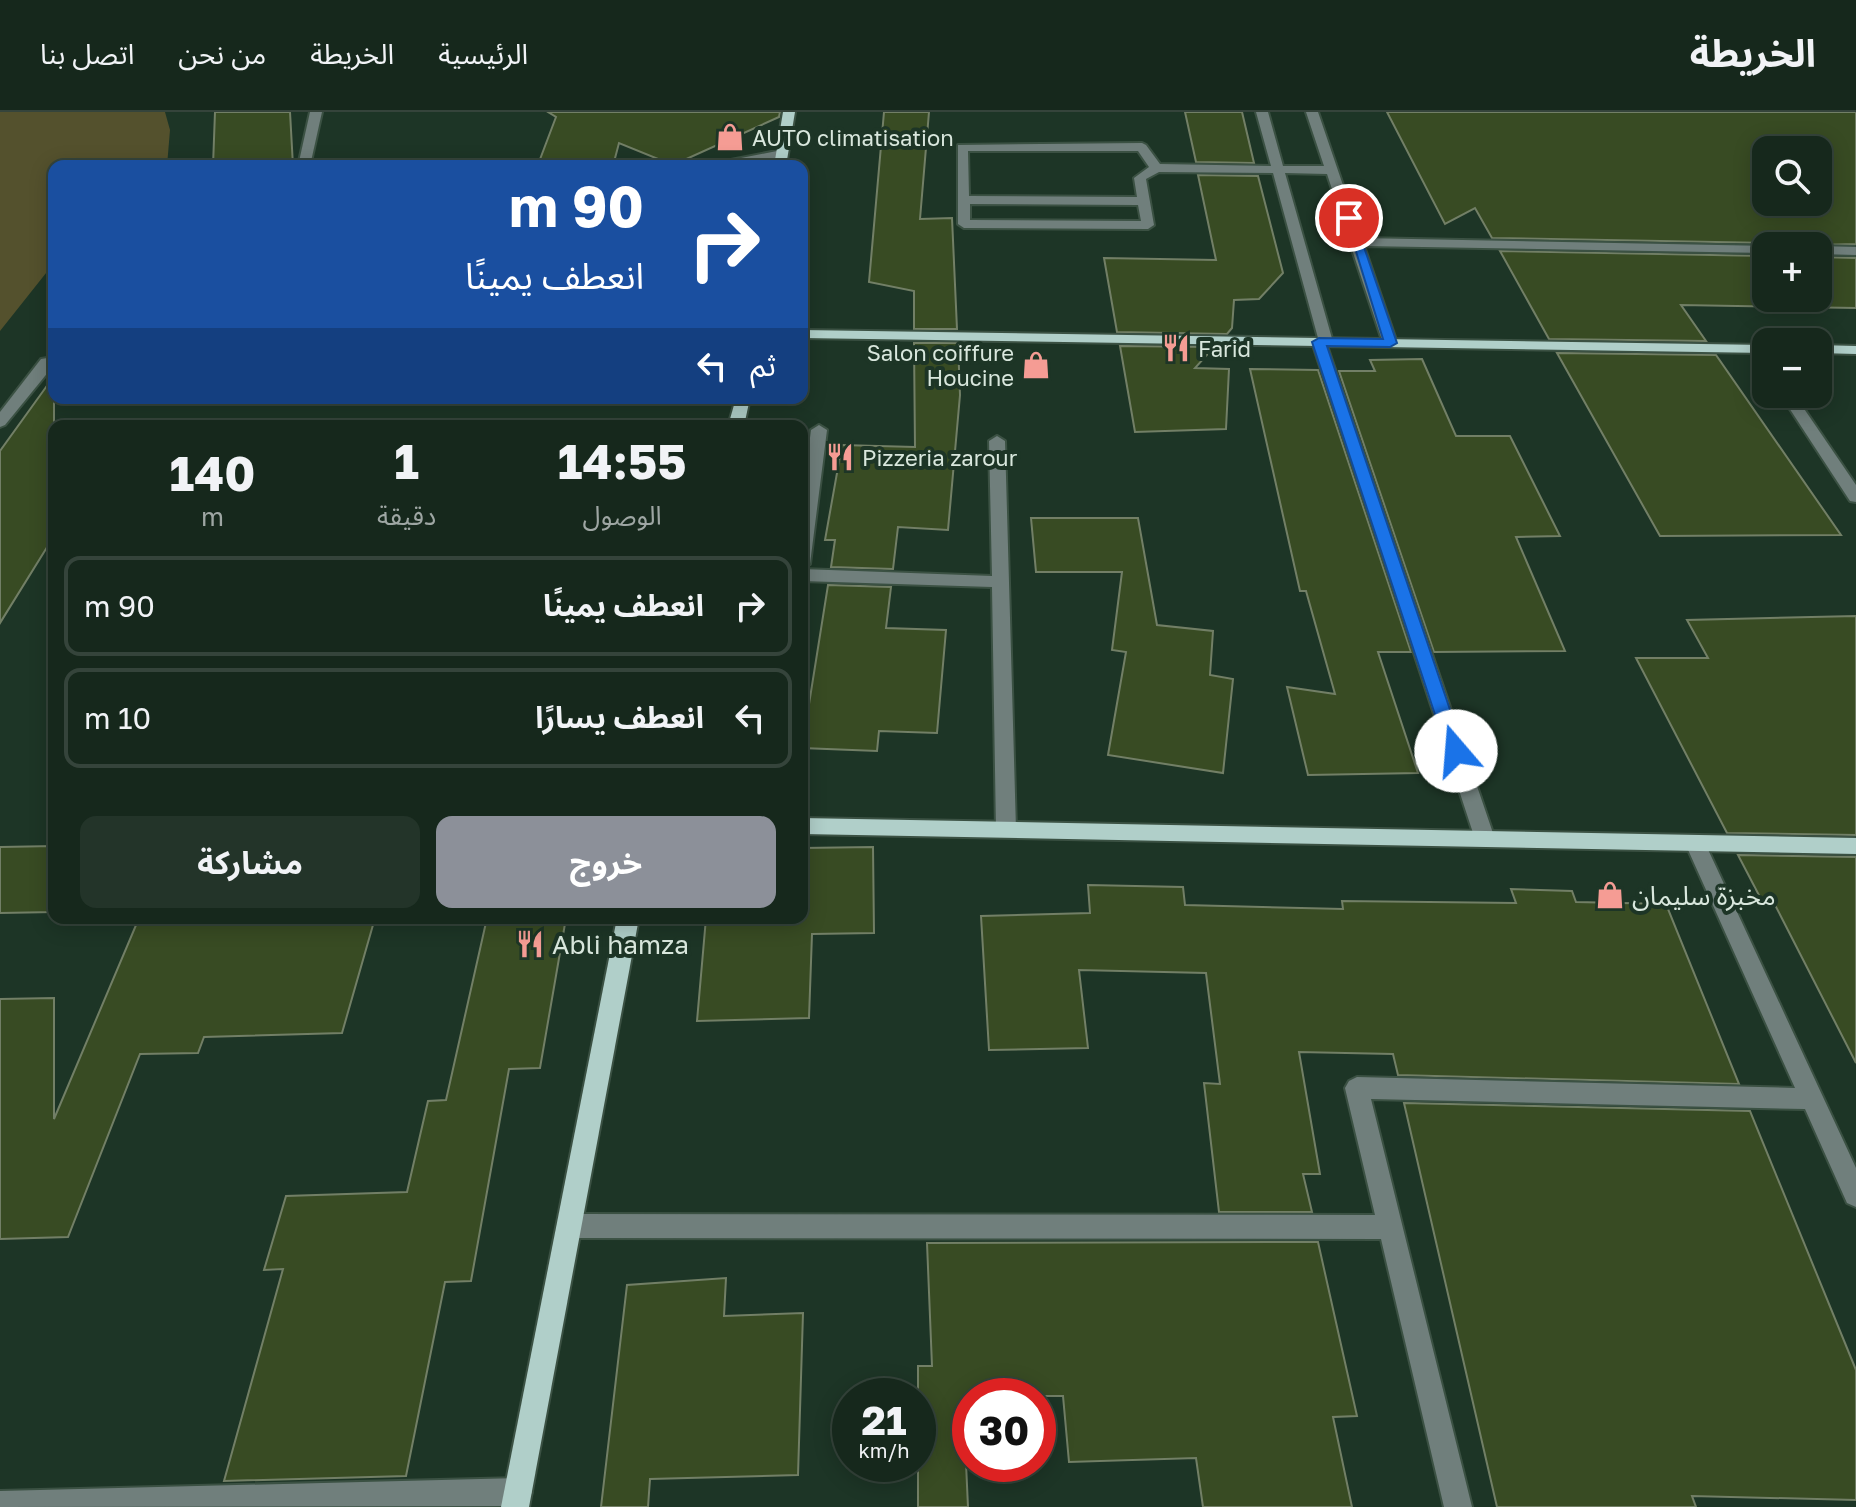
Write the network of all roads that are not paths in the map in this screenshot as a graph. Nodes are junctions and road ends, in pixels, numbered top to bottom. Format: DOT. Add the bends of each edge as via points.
graph roads {
  1 [pos="316,112"];
  2 [pos="789,112"];
  3 [pos="1262,112"];
  4 [pos="1312,112"];
  5 [pos="305,160"];
  6 [pos="781,160"];
  7 [pos="1156,168"];
  8 [pos="1277,169"];
  9 [pos="1332,170"];
  10 [pos="963,200"];
  11 [pos="1144,201"];
  12 [pos="1357,242"];
  13 [pos="1752,249"];
  14 [pos="1832,250"];
  15 [pos="1856,251"];
  16 [pos="808,334"];
  17 [pos="1322,342"];
  18 [pos="1390,343"];
  19 [pos="1752,348"];
  20 [pos="1832,349"];
  21 [pos="1856,350"];
  22 [pos="48,362"];
  23 [pos="1796,408"];
  24 [pos="0,422"];
  25 [pos="819,430"];
  26 [pos="997,441"];
  27 [pos="1856,497"];
  28 [pos="808,517"];
  29 [pos="808,575"];
  30 [pos="1000,582"];
  31 [pos="808,826"];
  32 [pos="1006,830"];
  33 [pos="1485,839"];
  34 [pos="1695,843"];
  35 [pos="1856,846"];
  36 [pos="627,924"];
  37 [pos="1814,1099"];
  38 [pos="1856,1195"];
  39 [pos="571,1226"];
  40 [pos="1387,1227"];
  41 [pos="516,1500"];
  42 [pos="0,1505"];
  43 [pos="1458,1507"];
  1 -- 5 [label="street"];
  2 -- 6 [label="main road"];
  3 -- 8 [label="street"];
  4 -- 9 [label="street"];
  7 -- 8 [label="street"];
  7 -- 10 [label="street" via="1142,147 962,147"];
  7 -- 11 [label="street" via="1140,178"];
  8 -- 9 [label="street"];
  8 -- 17 [label="street"];
  9 -- 12 [label="street"];
  10 -- 11 [label="street"];
  10 -- 11 [label="street" via="964,224 1148,225"];
  12 -- 13 [label="street"];
  12 -- 18 [label="street"];
  14 -- 15 [label="street"];
  16 -- 17 [label="main road"];
  17 -- 18 [label="main road"];
  17 -- 33 [label="street"];
  18 -- 19 [label="main road"];
  20 -- 21 [label="main road"];
  22 -- 24 [label="street"];
  23 -- 27 [label="street"];
  25 -- 28 [label="street"];
  26 -- 30 [label="street"];
  29 -- 30 [label="street"];
  30 -- 32 [label="street"];
  31 -- 32 [label="main road"];
  32 -- 33 [label="main road"];
  33 -- 34 [label="main road"];
  34 -- 35 [label="main road"];
  34 -- 37 [label="street"];
  36 -- 39 [label="main road"];
  37 -- 38 [label="street"];
  37 -- 40 [label="street" via="1357,1088"];
  39 -- 40 [label="street"];
  39 -- 41 [label="main road"];
  40 -- 43 [label="street"];
  41 -- 42 [label="street"];
}
